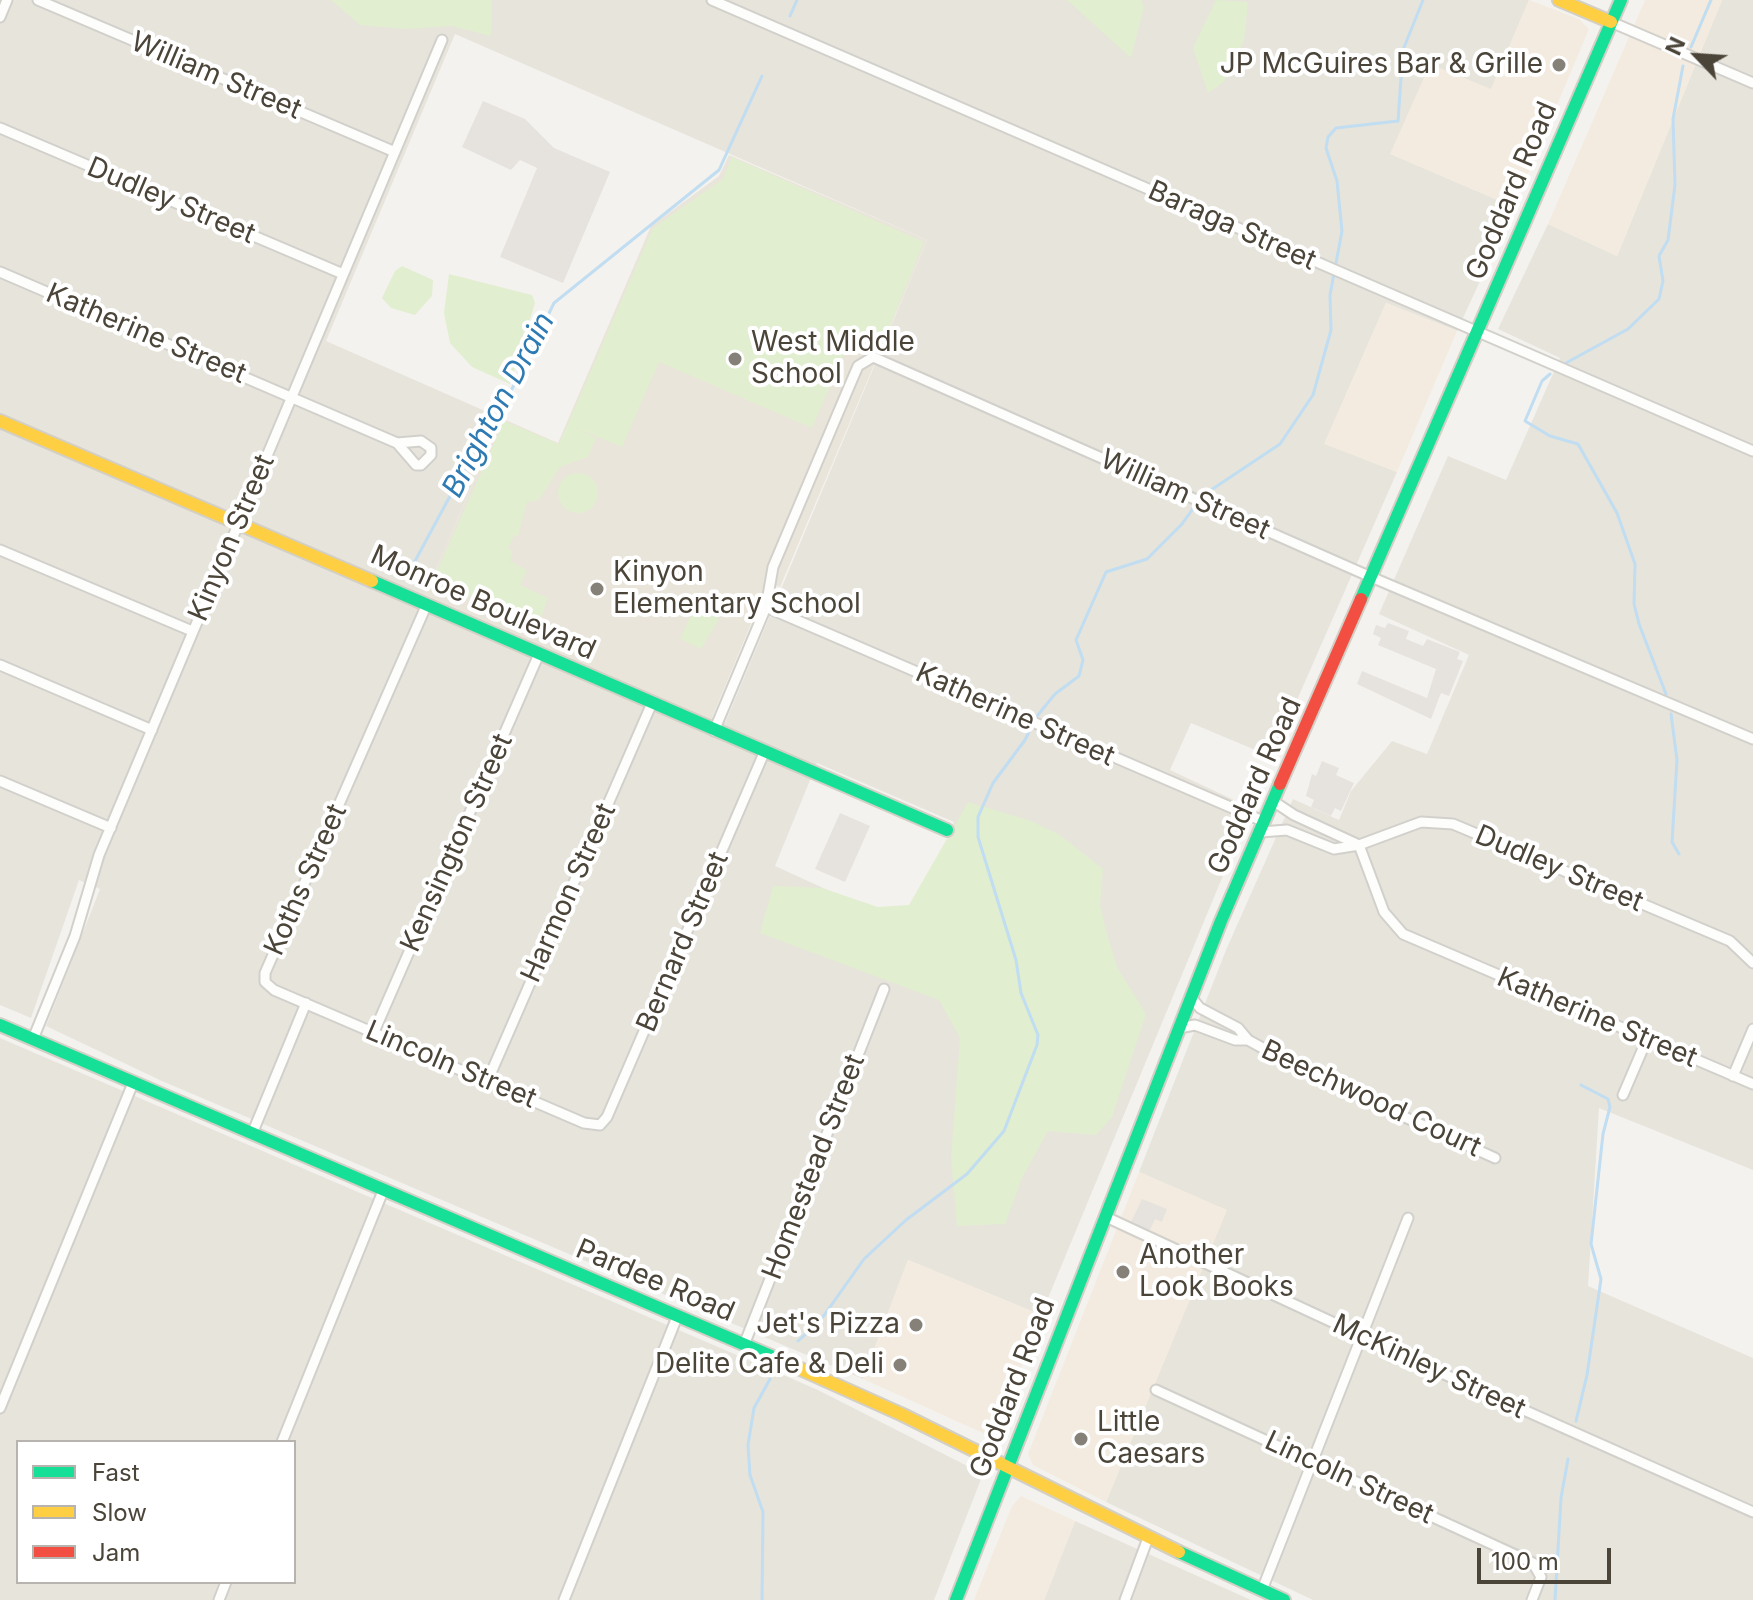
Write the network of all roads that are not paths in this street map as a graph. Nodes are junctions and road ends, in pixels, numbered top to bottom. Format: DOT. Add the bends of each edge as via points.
graph roads {
  1 [pos="7,0"];
  2 [pos="38,0"];
  3 [pos="712,0"];
  4 [pos="1559,0"];
  5 [pos="1621,0"];
  6 [pos="0,17"];
  7 [pos="1611,22"];
  8 [pos="442,40"];
  9 [pos="1753,83"];
  10 [pos="0,128"];
  11 [pos="395,152"];
  12 [pos="0,272"];
  13 [pos="343,274"];
  14 [pos="1477,331"];
  15 [pos="291,397"];
  16 [pos="0,421"];
  17 [pos="397,443"];
  18 [pos="1753,451"];
  19 [pos="238,522"];
  20 [pos="0,550"];
  21 [pos="1371,577"];
  22 [pos="427,604"];
  23 [pos="766,607"];
  24 [pos="192,631"];
  25 [pos="539,654"];
  26 [pos="0,665"];
  27 [pos="652,703"];
  28 [pos="152,730"];
  29 [pos="714,731"];
  30 [pos="1753,739"];
  31 [pos="764,753"];
  32 [pos="0,781"];
  33 [pos="1273,801"];
  34 [pos="1263,827"];
  35 [pos="111,828"];
  36 [pos="947,830"];
  37 [pos="1359,845"];
  38 [pos="1752,960"];
  39 [pos="884,989"];
  40 [pos="1191,997"];
  41 [pos="306,1003"];
  42 [pos="0,1025"];
  43 [pos="1179,1028"];
  44 [pos="1753,1029"];
  45 [pos="374,1032"];
  46 [pos="33,1039"];
  47 [pos="1647,1039"];
  48 [pos="1248,1040"];
  49 [pos="1733,1076"];
  50 [pos="487,1082"];
  51 [pos="133,1083"];
  52 [pos="1753,1084"];
  53 [pos="1623,1095"];
  54 [pos="596,1126"];
  55 [pos="252,1134"];
  56 [pos="1495,1158"];
  57 [pos="383,1191"];
  58 [pos="1106,1217"];
  59 [pos="1408,1218"];
  60 [pos="677,1317"];
  61 [pos="1362,1335"];
  62 [pos="744,1345"];
  63 [pos="1156,1390"];
  64 [pos="0,1408"];
  65 [pos="283,1440"];
  66 [pos="1313,1462"];
  67 [pos="1007,1469"];
  68 [pos="1753,1512"];
  69 [pos="1148,1538"];
  70 [pos="1262,1590"];
  71 [pos="564,1600"];
  72 [pos="956,1600"];
  73 [pos="1125,1600"];
  74 [pos="1284,1600"];
  75 [pos="1532,1600"];
  1 -- 6 [label="street"];
  2 -- 11 [label="street, William Street"];
  3 -- 14 [label="street, Baraga Street"];
  4 -- 7 [label="main road"];
  5 -- 7 [label="main road, Goddard Road"];
  7 -- 9 [label="street"];
  7 -- 14 [label="main road, Goddard Road"];
  8 -- 11 [label="street, Kinyon Street"];
  10 -- 13 [label="street, Dudley Street"];
  11 -- 13 [label="street, Kinyon Street"];
  12 -- 15 [label="street, Katherine Street"];
  13 -- 15 [label="street, Kinyon Street"];
  14 -- 18 [label="street, Baraga Street"];
  14 -- 21 [label="main road, Goddard Road"];
  15 -- 17 [label="street, Katherine Street"];
  15 -- 19 [label="street, Kinyon Street"];
  16 -- 19 [label="main road, Monroe Boulevard"];
  19 -- 22 [label="main road, Monroe Boulevard"];
  19 -- 24 [label="street, Kinyon Street"];
  20 -- 24 [label="street"];
  21 -- 23 [label="street, William Street" via="867,358 858,366 773,567"];
  21 -- 30 [label="street, William Street"];
  21 -- 33 [label="main road, Goddard Road"];
  22 -- 25 [label="main road, Monroe Boulevard"];
  22 -- 41 [label="street, Koths Street" via="265,973 270,988"];
  23 -- 29 [label="street"];
  23 -- 34 [label="street, Katherine Street"];
  24 -- 28 [label="street, Kinyon Street"];
  25 -- 27 [label="main road, Monroe Boulevard"];
  25 -- 45 [label="street, Kensington Street"];
  26 -- 28 [label="street"];
  27 -- 29 [label="main road, Monroe Boulevard"];
  27 -- 50 [label="street, Harmon Street"];
  28 -- 35 [label="street, Kinyon Street"];
  29 -- 31 [label="main road, Monroe Boulevard"];
  31 -- 36 [label="main road, Monroe Boulevard"];
  31 -- 54 [label="street, Bernard Street" via="607,1117"];
  32 -- 35 [label="street"];
  33 -- 34 [label="main road, Goddard Road"];
  33 -- 37 [label="street"];
  34 -- 37 [label="street, Katherine Street" via="1287,830 1334,849"];
  34 -- 40 [label="main road, Goddard Road"];
  35 -- 46 [label="street, Kinyon Street"];
  37 -- 38 [label="street, Dudley Street" via="1421,822 1453,824 1730,941"];
  37 -- 47 [label="street, Katherine Street" via="1384,912 1403,934"];
  39 -- 62 [label="street, Homestead Street"];
  40 -- 43 [label="main road, Goddard Road"];
  40 -- 48 [label="street, Beechwood Court"];
  41 -- 45 [label="street, Lincoln Street"];
  41 -- 55 [label="street"];
  42 -- 46 [label="main road, Pardee Road"];
  43 -- 48 [label="street, Beechwood Court" via="1195,1025"];
  43 -- 58 [label="main road, Goddard Road"];
  44 -- 49 [label="street"];
  45 -- 50 [label="street, Lincoln Street"];
  46 -- 51 [label="main road, Pardee Road"];
  47 -- 49 [label="street, Katherine Street"];
  47 -- 53 [label="street"];
  48 -- 56 [label="street, Beechwood Court"];
  49 -- 52 [label="street, Katherine Street"];
  50 -- 54 [label="street, Lincoln Street"];
  51 -- 55 [label="main road, Pardee Road"];
  51 -- 64 [label="street"];
  55 -- 57 [label="main road, Pardee Road"];
  57 -- 60 [label="main road, Pardee Road"];
  57 -- 65 [label="street"];
  58 -- 61 [label="street, McKinley Street"];
  58 -- 67 [label="main road, Goddard Road"];
  59 -- 61 [label="street"];
  60 -- 62 [label="main road, Pardee Road"];
  60 -- 71 [label="street"];
  61 -- 66 [label="street"];
  61 -- 68 [label="street, McKinley Street"];
  62 -- 67 [label="main road, Pardee Road" via="903,1415"];
  63 -- 66 [label="street, Lincoln Street"];
  66 -- 70 [label="street"];
  66 -- 75 [label="street, Lincoln Street" via="1533,1563 1540,1572"];
  67 -- 69 [label="main road, Pardee Road"];
  67 -- 72 [label="main road, Goddard Road"];
  69 -- 70 [label="main road, Pardee Road"];
  69 -- 73 [label="street"];
  70 -- 74 [label="main road, Pardee Road"];
}
